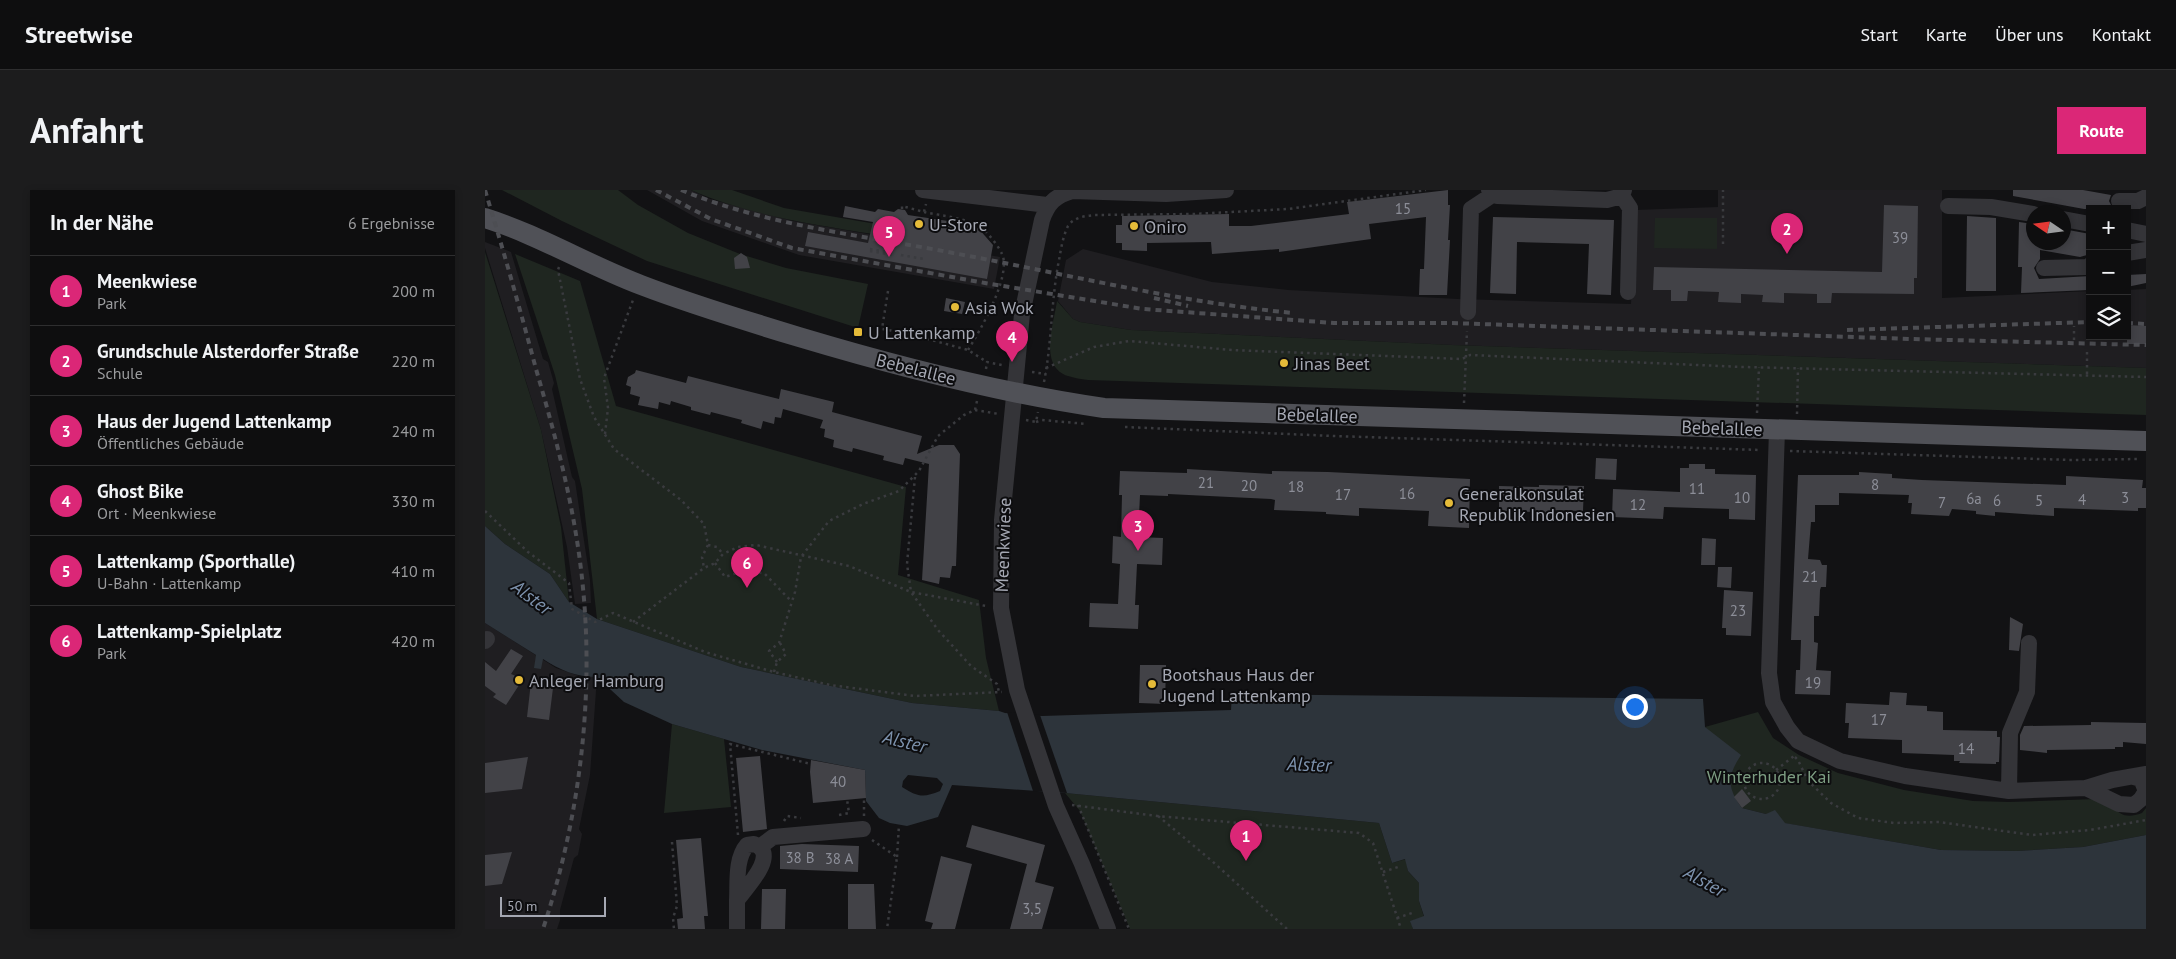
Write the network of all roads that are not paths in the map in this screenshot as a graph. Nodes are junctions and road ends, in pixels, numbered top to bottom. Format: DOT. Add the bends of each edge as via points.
graph roads {
  1 [pos="923,190"];
  2 [pos="1226,190"];
  3 [pos="2131,190"];
  4 [pos="1490,192"];
  5 [pos="1623,193"];
  6 [pos="2146,193"];
  7 [pos="2146,197"];
  8 [pos="2119,201"];
  9 [pos="485,203"];
  10 [pos="1047,205"];
  11 [pos="1948,206"];
  12 [pos="2026,213"];
  13 [pos="485,218"];
  14 [pos="2071,221"];
  15 [pos="2086,223"];
  16 [pos="517,228"];
  17 [pos="2131,231"];
  18 [pos="2146,234"];
  19 [pos="2146,250"];
  20 [pos="2131,252"];
  21 [pos="2044,268"];
  22 [pos="2086,268"];
  23 [pos="1628,292"];
  24 [pos="1467,312"];
  25 [pos="1014,392"];
  26 [pos="1787,430"];
  27 [pos="2146,441"];
  28 [pos="2029,643"];
  29 [pos="2140,775"];
  30 [pos="2086,788"];
  31 [pos="2009,791"];
  32 [pos="863,829"];
  33 [pos="761,846"];
  34 [pos="737,900"];
  35 [pos="737,929"];
  36 [pos="1109,929"];
  1 -- 10 [label="street"];
  2 -- 10 [label="street" via="1166,194 1072,191 1059,195"];
  3 -- 6 [label="street"];
  4 -- 5 [label="street" via="1607,200"];
  4 -- 24 [label="street" via="1471,209"];
  5 -- 23 [label="street" via="1630,208"];
  7 -- 8 [label="street" via="2138,201"];
  9 -- 16 [label="main road, Bebelallee"];
  10 -- 25 [label="street, Meenkwiese" via="1023,314"];
  11 -- 12 [label="street" via="1991,207"];
  13 -- 16 [label="main road, Bebelallee"];
  14 -- 15 [label="street"];
  16 -- 25 [label="main road, Bebelallee" via="638,284 693,305 854,354"];
  17 -- 18 [label="street"];
  19 -- 20 [label="street"];
  21 -- 22 [label="street"];
  25 -- 26 [label="main road, Bebelallee" via="1103,408"];
  25 -- 36 [label="street, Meenkwiese" via="1002,520 1001,608 1017,690 1053,799"];
  26 -- 27 [label="main road, Bebelallee"];
  26 -- 31 [label="street" via="1769,673 1773,702 1796,749 1905,776"];
  28 -- 31 [label="street" via="2027,692 2011,733"];
  29 -- 30 [label="street"];
  29 -- 30 [label="street" via="2146,791 2134,805 2119,804"];
  30 -- 31 [label="street"];
  32 -- 33 [label="street" via="773,837"];
  33 -- 34 [label="street" via="765,852 761,868"];
  33 -- 34 [label="street" via="754,844 742,851"];
  34 -- 35 [label="street"];
}
